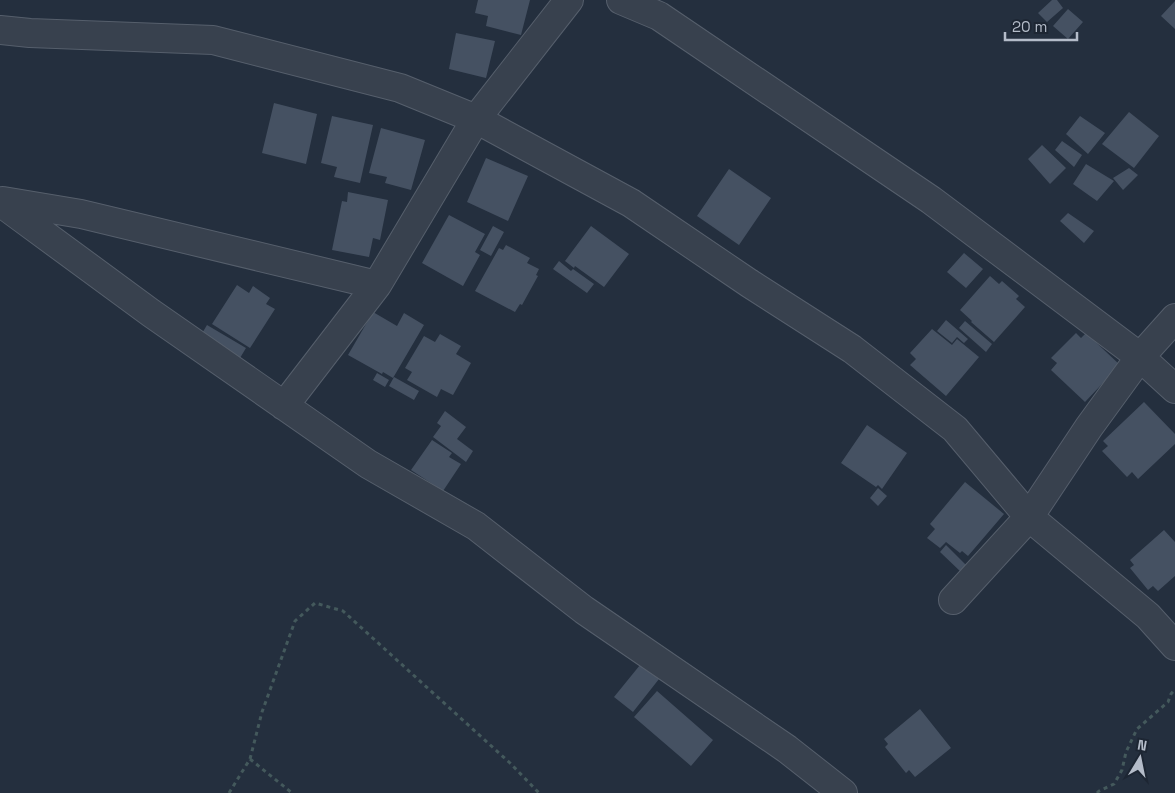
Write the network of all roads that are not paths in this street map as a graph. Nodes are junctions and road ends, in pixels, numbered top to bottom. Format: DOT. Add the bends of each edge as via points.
graph roads {
  1 [pos="569,0"];
  2 [pos="621,0"];
  3 [pos="0,30"];
  4 [pos="476,119"];
  5 [pos="0,201"];
  6 [pos="377,285"];
  7 [pos="1175,318"];
  8 [pos="1140,357"];
  9 [pos="1175,389"];
  10 [pos="284,406"];
  11 [pos="1029,517"];
  12 [pos="953,600"];
  13 [pos="1175,646"];
  14 [pos="843,793"];
  1 -- 4 [label="street"];
  2 -- 8 [label="street" via="659,16 931,200"];
  3 -- 4 [label="street" via="213,40 400,88"];
  4 -- 6 [label="street"];
  4 -- 11 [label="street" via="631,203 852,349 955,429"];
  5 -- 6 [label="street" via="81,214"];
  5 -- 10 [label="street" via="151,314"];
  6 -- 10 [label="street"];
  7 -- 8 [label="street"];
  8 -- 9 [label="street"];
  8 -- 11 [label="street"];
  10 -- 14 [label="street" via="368,464 476,526 584,610 787,749"];
  11 -- 12 [label="street"];
  11 -- 13 [label="street" via="1148,616"];
}
